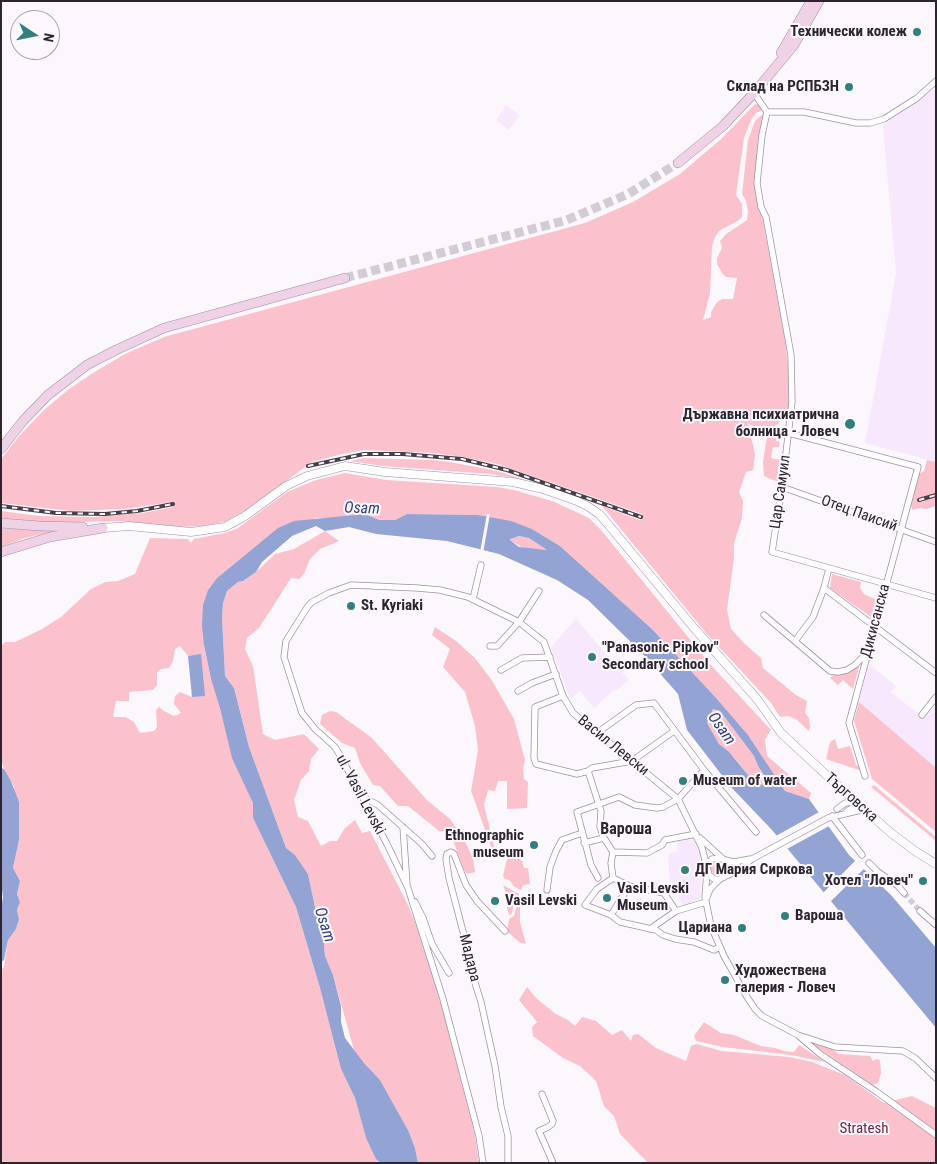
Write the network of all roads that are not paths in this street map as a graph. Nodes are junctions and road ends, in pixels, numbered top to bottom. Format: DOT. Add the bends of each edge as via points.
graph roads {
  1 [pos="810,1"];
  2 [pos="819,1"];
  3 [pos="765,79"];
  4 [pos="936,81"];
  5 [pos="754,93"];
  6 [pos="767,112"];
  7 [pos="678,163"];
  8 [pos="345,278"];
  9 [pos="789,433"];
  10 [pos="1,449"];
  11 [pos="782,486"];
  12 [pos="1,523"];
  13 [pos="103,528"];
  14 [pos="901,529"];
  15 [pos="936,542"];
  16 [pos="1,552"];
  17 [pos="481,565"];
  18 [pos="829,568"];
  19 [pos="886,584"];
  20 [pos="824,588"];
  21 [pos="539,591"];
  22 [pos="936,598"];
  23 [pos="472,599"];
  24 [pos="764,615"];
  25 [pos="518,622"];
  26 [pos="875,626"];
  27 [pos="795,641"];
  28 [pos="490,646"];
  29 [pos="868,651"];
  30 [pos="550,656"];
  31 [pos="501,670"];
  32 [pos="936,673"];
  33 [pos="556,674"];
  34 [pos="518,691"];
  35 [pos="563,696"];
  36 [pos="936,697"];
  37 [pos="922,715"];
  38 [pos="674,731"];
  39 [pos="597,733"];
  40 [pos="632,761"];
  41 [pos="704,770"];
  42 [pos="588,771"];
  43 [pos="865,776"];
  44 [pos="847,794"];
  45 [pos="361,796"];
  46 [pos="678,799"];
  47 [pos="855,802"];
  48 [pos="598,805"];
  49 [pos="865,810"];
  50 [pos="839,812"];
  51 [pos="830,817"];
  52 [pos="403,827"];
  53 [pos="756,832"];
  54 [pos="582,833"];
  55 [pos="696,834"];
  56 [pos="604,838"];
  57 [pos="584,843"];
  58 [pos="612,852"];
  59 [pos="862,854"];
  60 [pos="432,856"];
  61 [pos="724,859"];
  62 [pos="752,859"];
  63 [pos="869,863"];
  64 [pos="936,864"];
  65 [pos="707,868"];
  66 [pos="598,878"];
  67 [pos="613,878"];
  68 [pos="722,878"];
  69 [pos="630,886"];
  70 [pos="408,888"];
  71 [pos="547,890"];
  72 [pos="904,893"];
  73 [pos="706,902"];
  74 [pos="676,911"];
  75 [pos="920,911"];
  76 [pos="610,915"];
  77 [pos="936,925"];
  78 [pos="649,929"];
  79 [pos="505,931"];
  80 [pos="720,947"];
  81 [pos="449,973"];
  82 [pos="798,1035"];
  83 [pos="936,1078"];
  84 [pos="542,1094"];
  85 [pos="936,1134"];
  86 [pos="483,1163"];
  87 [pos="508,1163"];
  88 [pos="553,1163"];
  1 -- 3 [label="main road"];
  2 -- 3 [label="main road" via="794,45"];
  3 -- 5 [label="main road"];
  4 -- 6 [label="street" via="892,114 870,123 804,112"];
  5 -- 6 [label="street"];
  5 -- 7 [label="main road" via="722,126"];
  6 -- 9 [label="street, Цар Самуил" via="757,183 791,355"];
  8 -- 10 [label="main road" via="164,328 116,350 87,365 48,395"];
  9 -- 11 [label="street, Цар Самуил"];
  9 -- 14 [label="street, Дикисанска" via="918,467"];
  11 -- 14 [label="street, Отец Паисий"];
  11 -- 18 [label="street, Цар Самуил" via="772,552"];
  12 -- 13 [label="main road"];
  13 -- 16 [label="main road" via="50,537"];
  13 -- 44 [label="street, Търговска" via="130,526 191,532 225,527 286,486 307,476 345,466 498,480 529,485 577,501 598,514 688,622 757,698 781,733"];
  14 -- 15 [label="street, Отец Паисий"];
  14 -- 19 [label="street, Дикисанска"];
  17 -- 23 [label="street"];
  18 -- 19 [label="street"];
  18 -- 20 [label="street"];
  19 -- 22 [label="street"];
  19 -- 26 [label="street, Дикисанска"];
  20 -- 26 [label="street"];
  20 -- 27 [label="street" via="813,617"];
  21 -- 25 [label="street"];
  23 -- 25 [label="street, Васил Левски"];
  23 -- 45 [label="street, ul. Vasil Levski" via="440,590 362,584 341,587 312,602 286,641 284,657 302,713 334,747"];
  24 -- 27 [label="street"];
  25 -- 28 [label="street" via="497,646"];
  25 -- 30 [label="street, Васил Левски" via="544,642"];
  26 -- 29 [label="street, Дикисанска"];
  26 -- 32 [label="street"];
  27 -- 29 [label="street" via="827,669 835,672 851,668"];
  29 -- 43 [label="street, Дикисанска" via="849,723"];
  30 -- 31 [label="street" via="522,658"];
  30 -- 33 [label="street, Васил Левски"];
  33 -- 34 [label="street"];
  33 -- 35 [label="street, Васил Левски"];
  35 -- 39 [label="street, Васил Левски" via="573,713"];
  35 -- 42 [label="street" via="535,707 534,758 536,764 577,774"];
  36 -- 37 [label="street"];
  38 -- 39 [label="street" via="654,703 636,705"];
  38 -- 40 [label="street"];
  38 -- 41 [label="street"];
  39 -- 40 [label="street, Васил Левски"];
  40 -- 42 [label="street"];
  40 -- 46 [label="street, Васил Левски"];
  41 -- 46 [label="street"];
  41 -- 53 [label="street"];
  42 -- 48 [label="street"];
  44 -- 47 [label="street, Търговска"];
  44 -- 50 [label="street"];
  45 -- 52 [label="street" via="378,805"];
  45 -- 70 [label="street, ul. Vasil Levski"];
  46 -- 48 [label="street" via="657,808 635,805 619,797"];
  46 -- 55 [label="street, Васил Левски"];
  47 -- 49 [label="street, Търговска"];
  47 -- 50 [label="street" via="854,807"];
  48 -- 54 [label="street" via="577,812"];
  48 -- 56 [label="street"];
  49 -- 50 [label="street"];
  49 -- 64 [label="street, Търговска"];
  50 -- 51 [label="street"];
  51 -- 59 [label="street"];
  51 -- 62 [label="street"];
  52 -- 60 [label="street"];
  52 -- 70 [label="street"];
  54 -- 57 [label="street"];
  54 -- 71 [label="street" via="562,840 550,867"];
  55 -- 58 [label="street" via="665,840 647,853"];
  55 -- 61 [label="street"];
  55 -- 65 [label="street"];
  56 -- 57 [label="street"];
  56 -- 58 [label="street"];
  57 -- 66 [label="street"];
  58 -- 67 [label="street"];
  61 -- 62 [label="street" via="734,862"];
  61 -- 65 [label="street" via="712,859"];
  61 -- 68 [label="street" via="729,869"];
  62 -- 68 [label="street"];
  63 -- 72 [label="street"];
  65 -- 68 [label="street" via="711,877"];
  65 -- 73 [label="street"];
  67 -- 69 [label="street"];
  67 -- 76 [label="street" via="585,905"];
  68 -- 73 [label="street" via="710,889"];
  69 -- 74 [label="street" via="664,893"];
  69 -- 76 [label="street"];
  70 -- 81 [label="street" via="432,944"];
  70 -- 86 [label="street, ul. Vasil Levski" via="442,999 479,1136"];
  73 -- 74 [label="street"];
  73 -- 80 [label="street"];
  74 -- 78 [label="street"];
  75 -- 77 [label="street"];
  76 -- 78 [label="street" via="620,922"];
  78 -- 80 [label="street" via="714,950"];
  79 -- 87 [label="street, Мадара" via="466,886 454,854 447,854 448,871 495,1066 508,1136"];
  80 -- 82 [label="street" via="755,1009 771,1022"];
  82 -- 83 [label="street" via="835,1047 903,1051"];
  82 -- 85 [label="street" via="820,1054"];
  84 -- 88 [label="street" via="553,1121 539,1131"];
}
